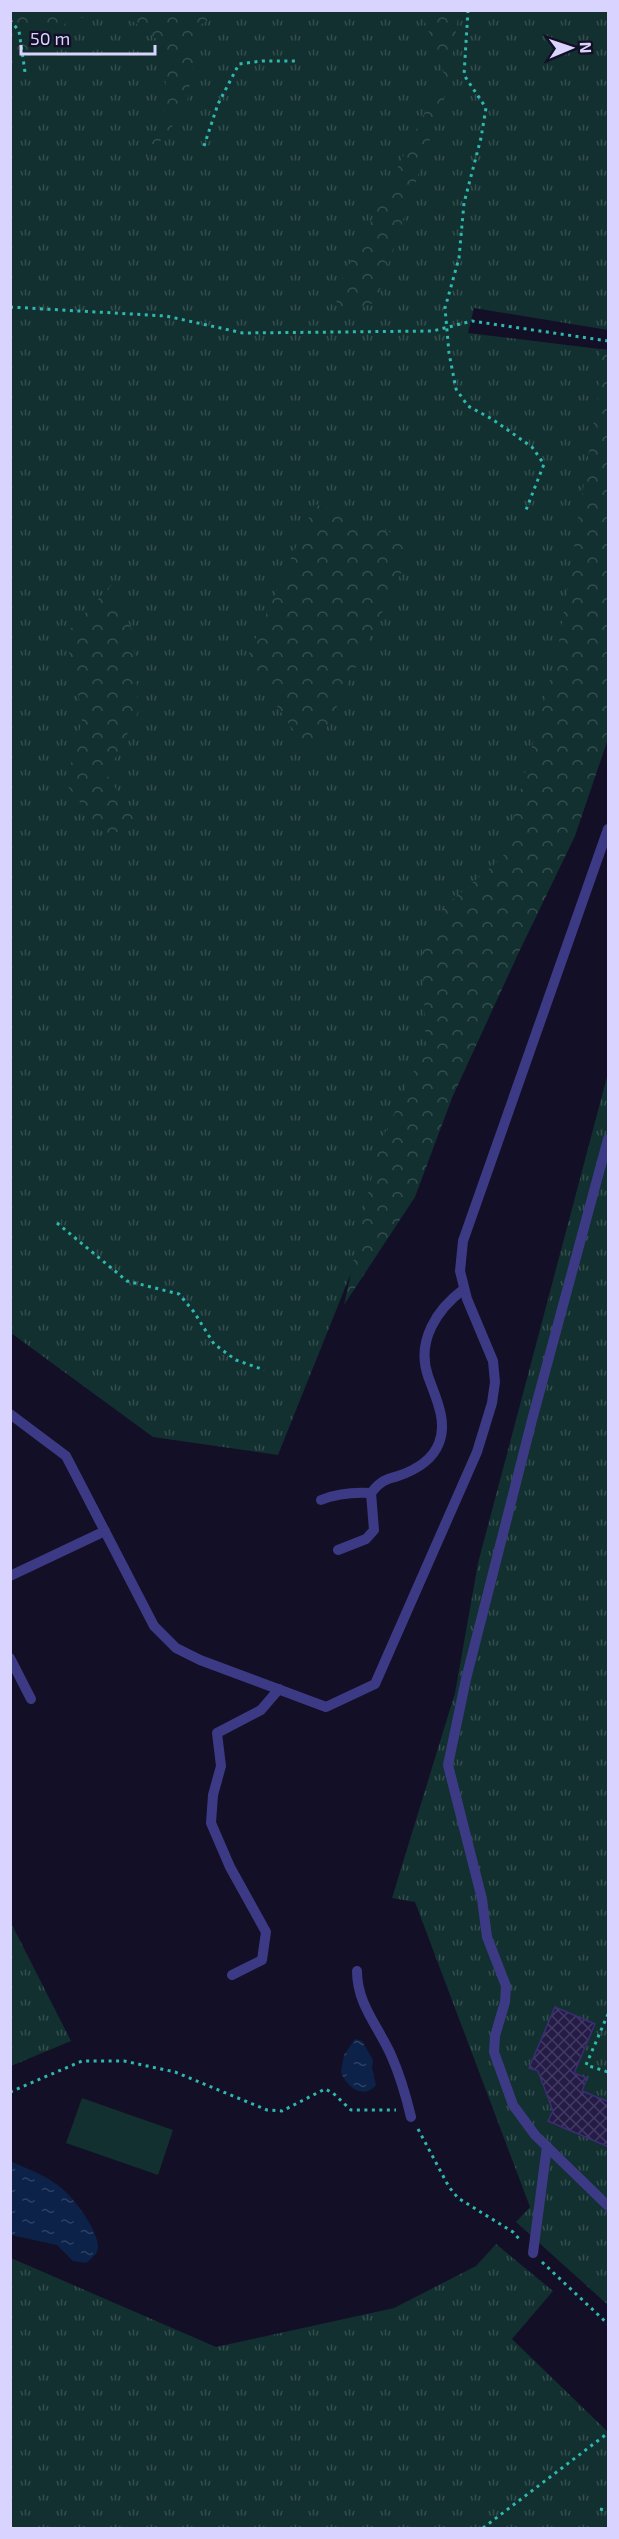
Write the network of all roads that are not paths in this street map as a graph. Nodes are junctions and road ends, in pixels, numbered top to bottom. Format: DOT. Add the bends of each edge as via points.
graph roads {
  1 [pos="609,829"];
  2 [pos="609,1139"];
  3 [pos="464,1289"];
  4 [pos="10,1414"];
  5 [pos="372,1493"];
  6 [pos="321,1500"];
  7 [pos="105,1531"];
  8 [pos="338,1550"];
  9 [pos="10,1576"];
  10 [pos="10,1658"];
  11 [pos="279,1689"];
  12 [pos="31,1699"];
  13 [pos="357,1971"];
  14 [pos="232,1975"];
  15 [pos="411,2117"];
  16 [pos="547,2146"];
  17 [pos="609,2206"];
  18 [pos="533,2253"];
  1 -- 3 [label="lane" via="463,1241 460,1271"];
  2 -- 16 [label="lane" via="526,1443 448,1765 482,1899 487,1937 506,1986 494,2052 513,2105"];
  3 -- 5 [label="lane" via="436,1316 424,1357 442,1419 441,1441 422,1466 381,1482"];
  3 -- 11 [label="lane" via="493,1361 492,1402 477,1452 375,1684 326,1707"];
  4 -- 7 [label="lane" via="66,1456"];
  5 -- 6 [label="lane" via="355,1492"];
  5 -- 8 [label="lane" via="374,1530 366,1539"];
  7 -- 9 [label="lane"];
  7 -- 11 [label="lane" via="154,1626 176,1648"];
  10 -- 12 [label="lane"];
  11 -- 14 [label="lane" via="261,1710 218,1733 221,1766 211,1823 266,1932 262,1960"];
  13 -- 15 [label="lane" via="360,1999 392,2057"];
  16 -- 17 [label="lane"];
  16 -- 18 [label="lane"];
}
